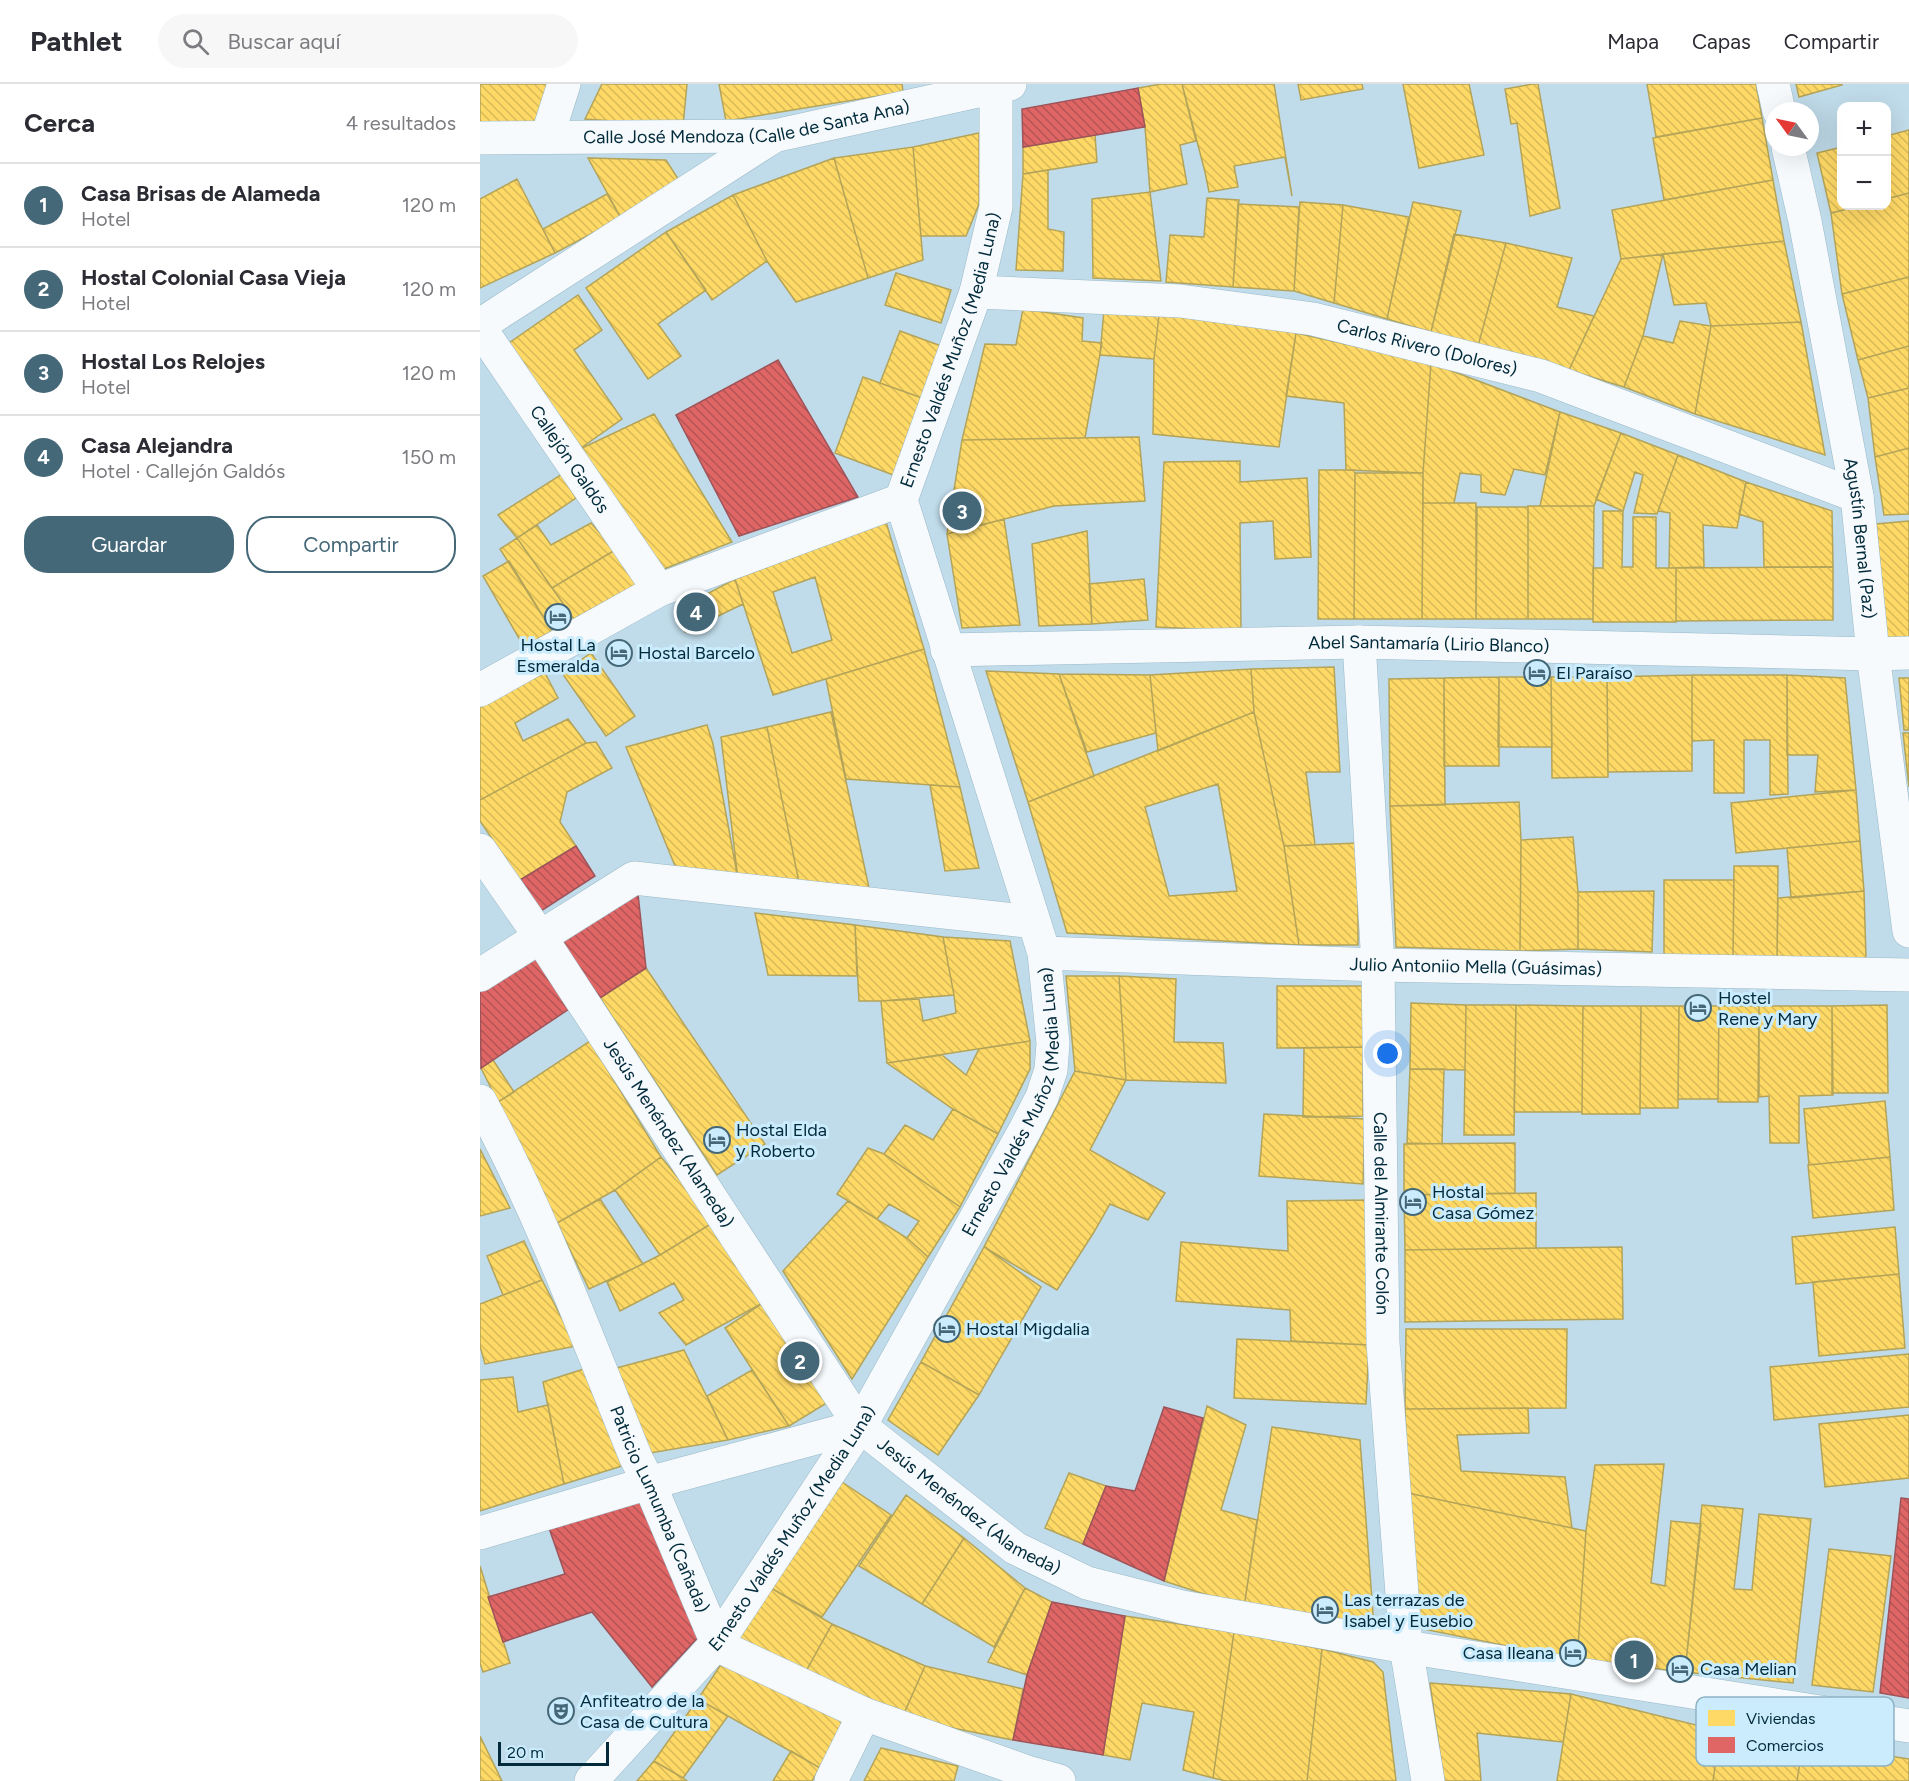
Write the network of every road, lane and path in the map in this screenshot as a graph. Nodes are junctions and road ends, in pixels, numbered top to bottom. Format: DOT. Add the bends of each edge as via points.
graph roads {
  1 [pos="564,84"];
  2 [pos="1773,84"];
  3 [pos="1003,85"];
  4 [pos="1777,102"];
  5 [pos="547,136"];
  6 [pos="774,136"];
  7 [pos="480,138"];
  8 [pos="1790,156"];
  9 [pos="976,292"];
  10 [pos="480,326"];
  11 [pos="1857,496"];
  12 [pos="901,500"];
  13 [pos="659,590"];
  14 [pos="1359,642"];
  15 [pos="947,650"];
  16 [pos="1909,653"];
  17 [pos="1873,654"];
  18 [pos="480,690"];
  19 [pos="480,850"];
  20 [pos="1034,922"];
  21 [pos="1909,931"];
  22 [pos="541,938"];
  23 [pos="1044,953"];
  24 [pos="1378,965"];
  25 [pos="480,975"];
  26 [pos="1909,975"];
  27 [pos="480,1101"];
  28 [pos="860,1426"];
  29 [pos="649,1483"];
  30 [pos="480,1533"];
  31 [pos="717,1643"];
  32 [pos="1406,1647"];
  33 [pos="1724,1697"];
  34 [pos="864,1714"];
  35 [pos="1894,1724"];
  36 [pos="1909,1726"];
  37 [pos="591,1781"];
  38 [pos="831,1781"];
  39 [pos="1059,1781"];
  40 [pos="1428,1781"];
  1 -- 5 [label="street"];
  2 -- 4 [label="street"];
  3 -- 6 [label="street, Calle José Mendoza (Calle de Santa Ana)"];
  3 -- 9 [label="street, Ernesto Valdés Muñoz (Media Luna)" via="996,207"];
  5 -- 6 [label="street, Calle José Mendoza (Calle de Santa Ana)"];
  5 -- 7 [label="street, Calle José Mendoza (Calle de Santa Ana)"];
  6 -- 10 [label="street"];
  8 -- 11 [label="street, Agustín Bernal (Paz)"];
  9 -- 11 [label="street, Carlos Rivero (Dolores)" via="1180,301 1313,319 1541,376"];
  9 -- 12 [label="street, Ernesto Valdés Muñoz (Media Luna)"];
  10 -- 13 [label="street, Callejón Galdós"];
  11 -- 17 [label="street, Agustín Bernal (Paz)"];
  12 -- 13 [label="street"];
  12 -- 15 [label="street, Ernesto Valdés Muñoz (Media Luna)"];
  13 -- 18 [label="street"];
  14 -- 15 [label="street, Abel Santamaría (Lirio Blanco)"];
  14 -- 17 [label="street, Abel Santamaría (Lirio Blanco)"];
  14 -- 24 [label="street, Calle del Almirante Colón"];
  15 -- 20 [label="street, Ernesto Valdés Muñoz (Media Luna)"];
  16 -- 17 [label="street, Abel Santamaría (Lirio Blanco)"];
  17 -- 21 [label="street, Agustín Bernal (Paz)"];
  19 -- 22 [label="street, Jesús Menéndez (Alameda)"];
  20 -- 22 [label="street" via="634,878"];
  20 -- 23 [label="street, Ernesto Valdés Muñoz (Media Luna)"];
  22 -- 25 [label="street"];
  22 -- 28 [label="street, Jesús Menéndez (Alameda)"];
  23 -- 24 [label="street, Julio Antoniio Mella (Guásimas)"];
  23 -- 28 [label="street, Ernesto Valdés Muñoz (Media Luna)" via="1053,1043 1051,1070 1042,1097"];
  24 -- 26 [label="street, Julio Antoniio Mella (Guásimas)"];
  24 -- 32 [label="street, Calle del Almirante Colón" via="1383,1343"];
  27 -- 29 [label="street, Patricio Lumumba (Cañada)" via="508,1152"];
  28 -- 29 [label="street"];
  28 -- 31 [label="street, Ernesto Valdés Muñoz (Media Luna)"];
  28 -- 32 [label="street, Jesús Menéndez (Alameda)" via="1015,1548 1087,1583 1182,1607"];
  29 -- 30 [label="street"];
  29 -- 31 [label="street, Patricio Lumumba (Cañada)"];
  31 -- 34 [label="street"];
  31 -- 37 [label="street, Ernesto Valdés Muñoz (Media Luna)"];
  32 -- 33 [label="street, Jesús Menéndez (Alameda)"];
  32 -- 40 [label="street, Calle del Almirante Colón"];
  34 -- 38 [label="street"];
  34 -- 39 [label="street"];
  35 -- 36 [label="street, Jesús Menéndez (Alameda)"];
}
